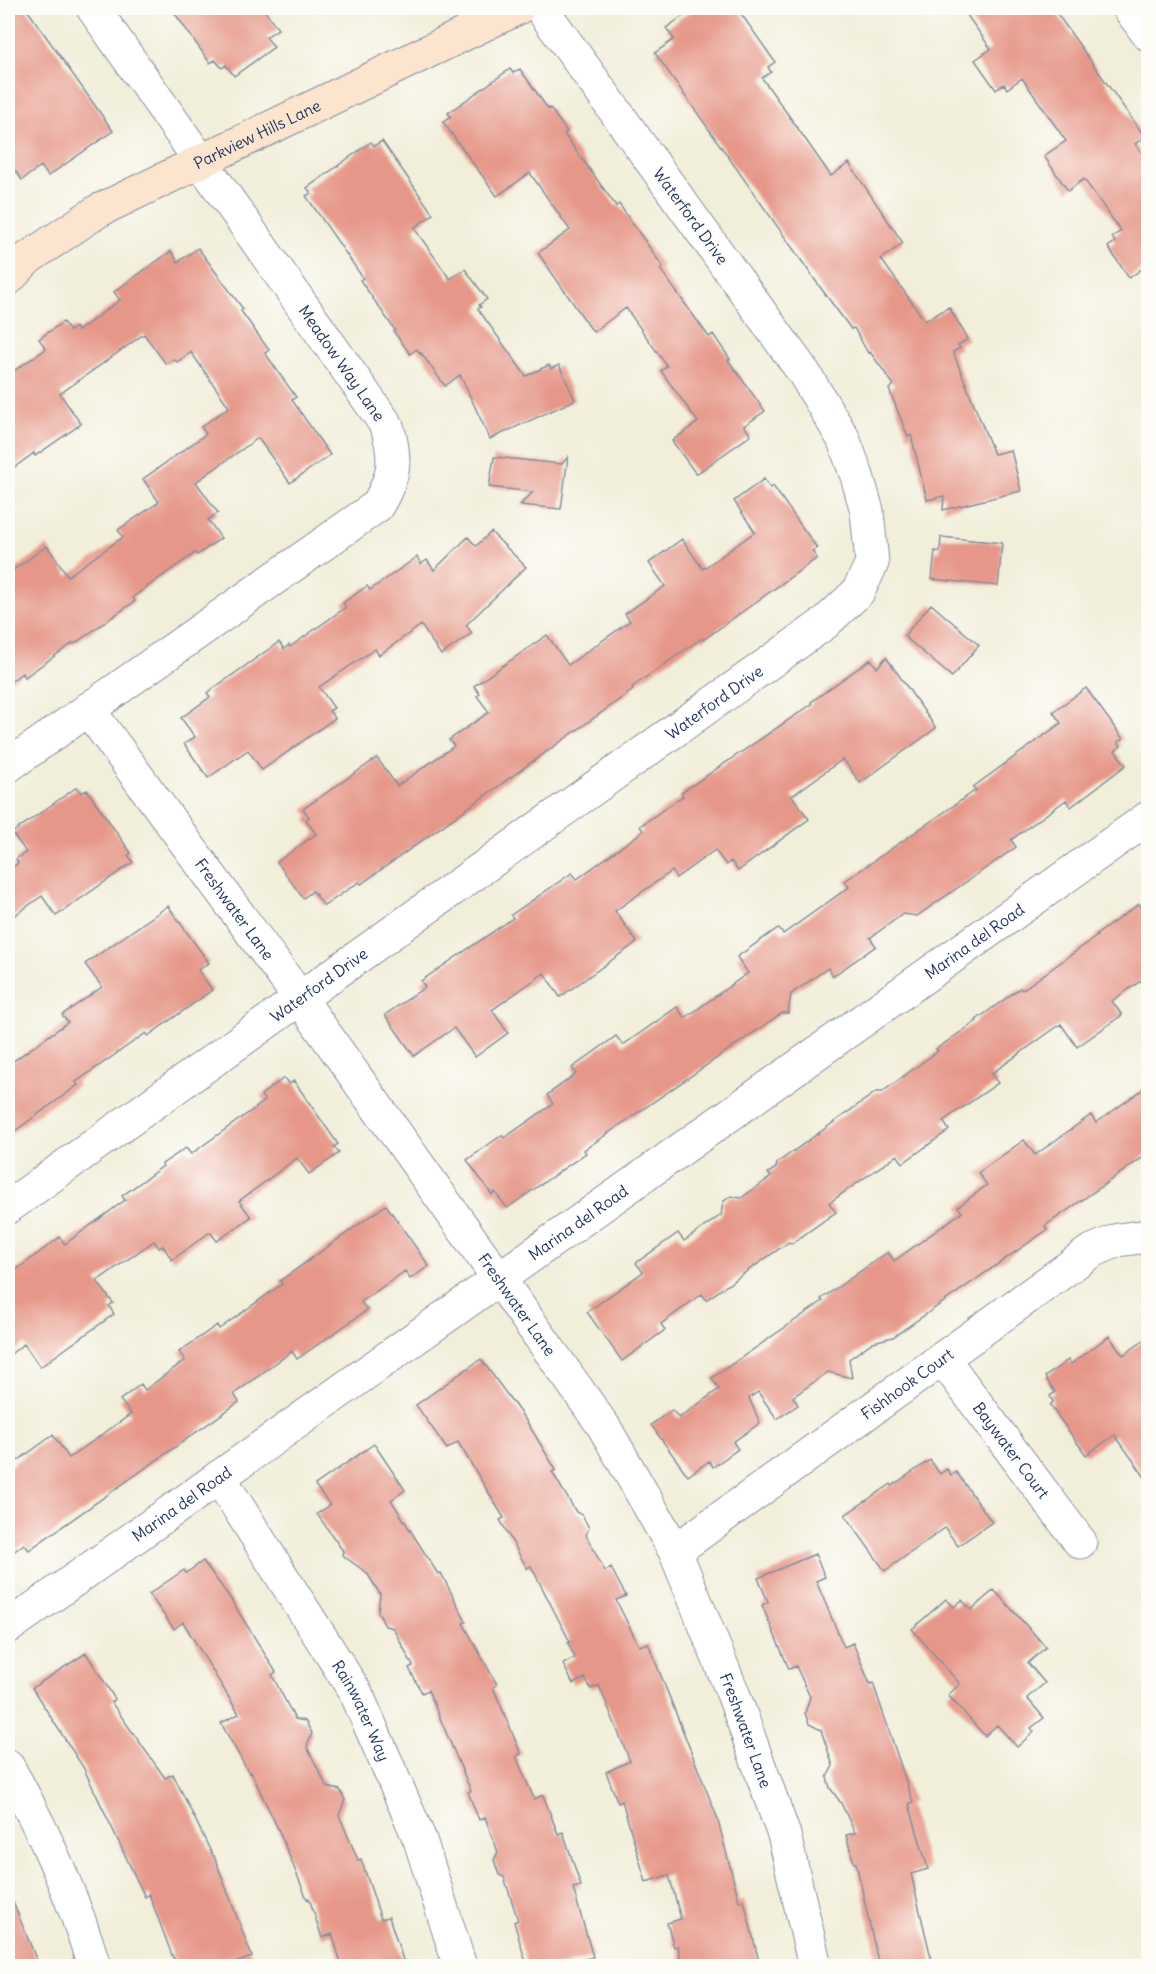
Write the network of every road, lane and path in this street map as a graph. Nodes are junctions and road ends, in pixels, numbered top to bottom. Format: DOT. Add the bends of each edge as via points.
graph roads {
  1 [pos="93,8"];
  2 [pos="518,8"];
  3 [pos="541,8"];
  4 [pos="1129,8"];
  5 [pos="1149,34"];
  6 [pos="200,160"];
  7 [pos="8,279"];
  8 [pos="88,709"];
  9 [pos="8,766"];
  10 [pos="1149,819"];
  11 [pos="299,997"];
  12 [pos="8,1207"];
  13 [pos="1149,1236"];
  14 [pos="500,1279"];
  15 [pos="943,1359"];
  16 [pos="219,1477"];
  17 [pos="1080,1542"];
  18 [pos="675,1551"];
  19 [pos="8,1627"];
  20 [pos="8,1767"];
  21 [pos="94,1966"];
  22 [pos="460,1966"];
  23 [pos="815,1966"];
  1 -- 6 [label="street, Meadow Way Lane"];
  2 -- 6 [label="street, Parkview Hills Lane"];
  3 -- 11 [label="street, Waterford Drive" via="804,373 843,438 867,511 872,563 858,592 825,624"];
  4 -- 5 [label="street"];
  6 -- 7 [label="street, Parkview Hills Lane" via="98,210 28,258"];
  6 -- 8 [label="street, Meadow Way Lane" via="387,426 394,449 393,468 388,487 376,506"];
  8 -- 9 [label="street, Meadow Way Lane"];
  8 -- 11 [label="street, Freshwater Lane"];
  10 -- 14 [label="street, Marina del Road"];
  11 -- 12 [label="street, Waterford Drive"];
  11 -- 14 [label="street, Freshwater Lane"];
  13 -- 15 [label="street, Fishhook Court" via="1118,1240 1090,1252"];
  14 -- 16 [label="street, Marina del Road"];
  14 -- 18 [label="street, Freshwater Lane" via="604,1427"];
  15 -- 17 [label="street, Baywater Court"];
  15 -- 18 [label="street, Fishhook Court"];
  16 -- 19 [label="street, Marina del Road"];
  16 -- 22 [label="street, Rainwater Way" via="357,1693 420,1840"];
  18 -- 23 [label="street, Freshwater Lane" via="734,1696 784,1835"];
  20 -- 21 [label="street" via="62,1874"];
}
